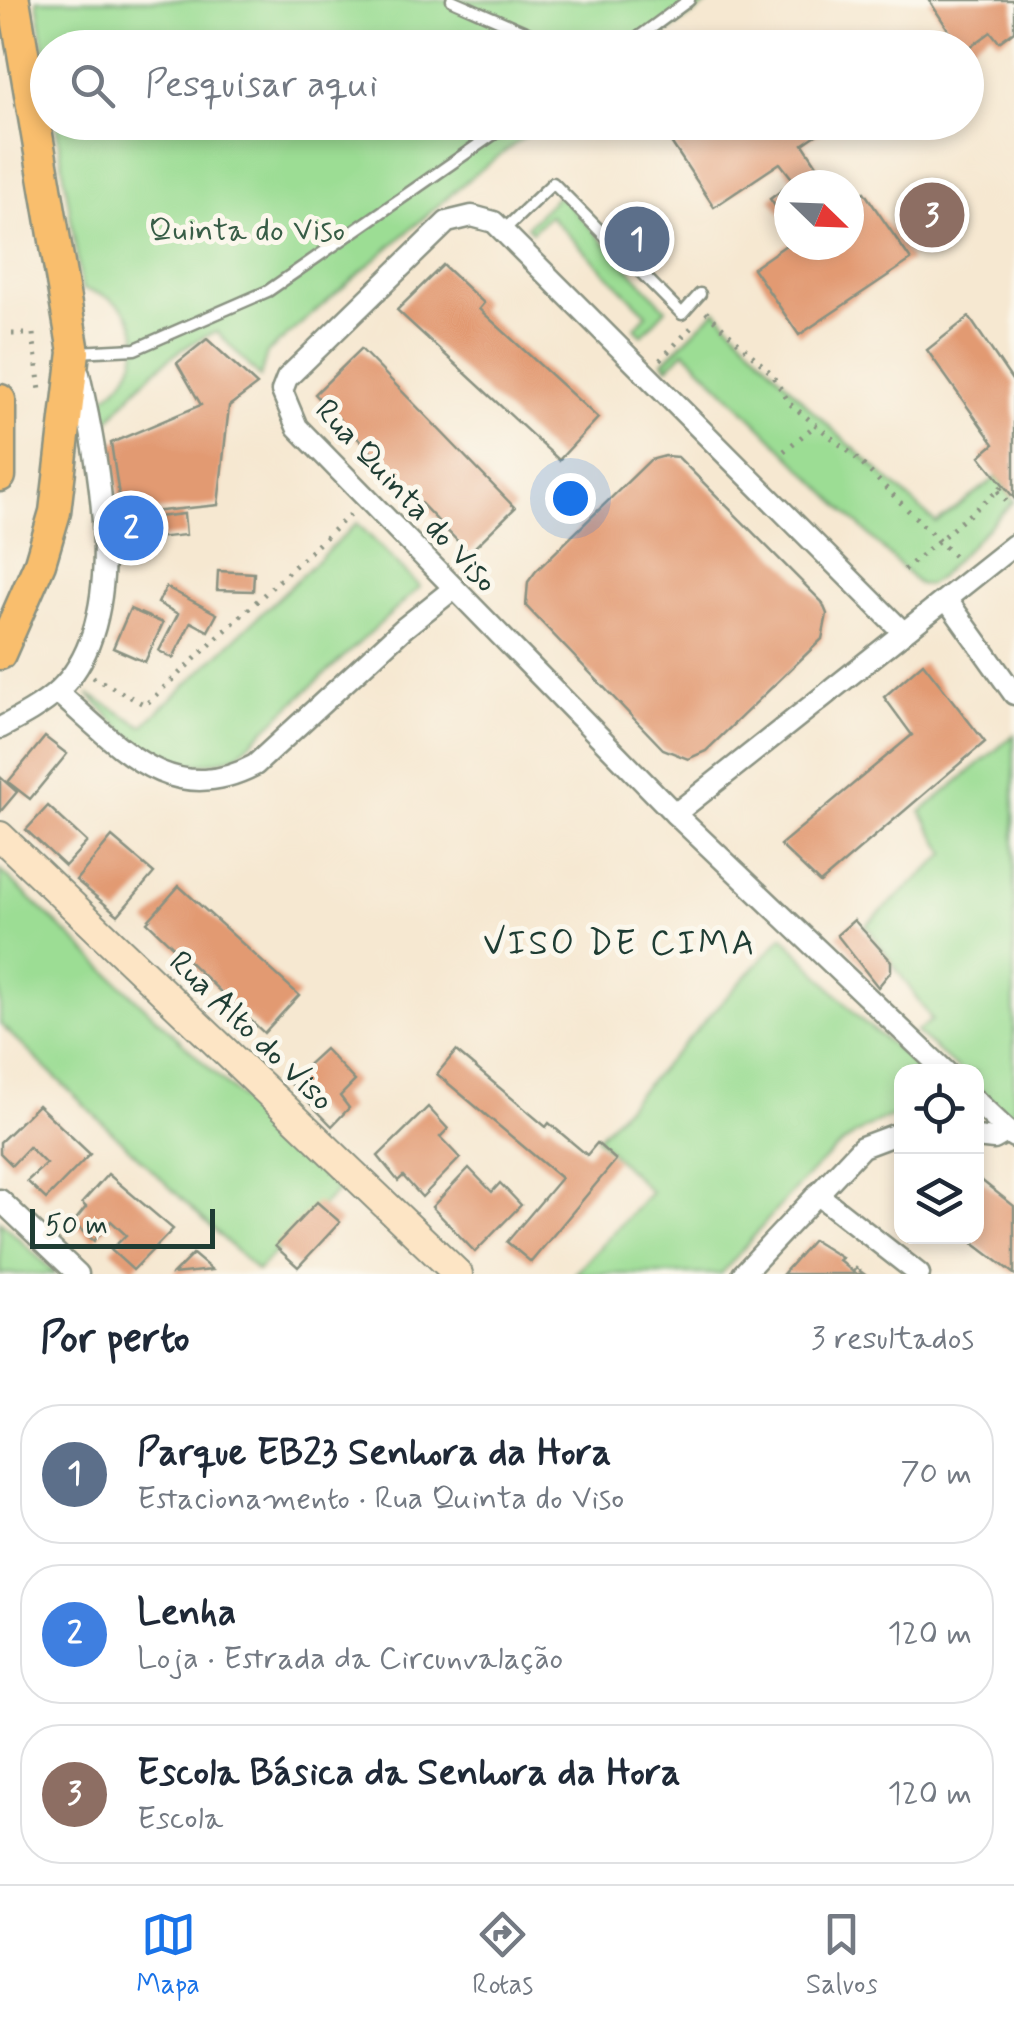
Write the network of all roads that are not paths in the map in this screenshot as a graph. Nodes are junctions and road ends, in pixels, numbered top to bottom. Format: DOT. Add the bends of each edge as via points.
graph roads {
  1 [pos="14,0"];
  2 [pos="452,0"];
  3 [pos="689,0"];
  4 [pos="521,30"];
  5 [pos="648,30"];
  6 [pos="30,94"];
  7 [pos="38,140"];
  8 [pos="485,140"];
  9 [pos="504,230"];
  10 [pos="700,294"];
  11 [pos="74,352"];
  12 [pos="0,400"];
  13 [pos="0,476"];
  14 [pos="1014,545"];
  15 [pos="452,590"];
  16 [pos="947,600"];
  17 [pos="903,632"];
  18 [pos="0,654"];
  19 [pos="57,692"];
  20 [pos="1014,694"];
  21 [pos="0,728"];
  22 [pos="675,814"];
  23 [pos="0,836"];
  24 [pos="938,1064"];
  25 [pos="984,1108"];
  26 [pos="1011,1134"];
  27 [pos="894,1135"];
  28 [pos="984,1138"];
  29 [pos="817,1194"];
  30 [pos="0,1200"];
  31 [pos="78,1274"];
  32 [pos="458,1274"];
  33 [pos="743,1274"];
  34 [pos="919,1274"];
  1 -- 6 [label="main road"];
  2 -- 4 [label="lane"];
  3 -- 5 [label="lane"];
  7 -- 11 [label="main road"];
  8 -- 11 [label="lane" via="268,291 135,349"];
  9 -- 10 [label="lane" via="553,182 682,314"];
  9 -- 15 [label="street, Rua Quinta do Viso" via="472,216 447,222 286,378 282,391 297,428"];
  9 -- 17 [label="street"];
  11 -- 18 [label="main road" via="56,512"];
  11 -- 19 [label="street" via="103,546 103,592 95,628"];
  12 -- 13 [label="main road"];
  14 -- 16 [label="street"];
  15 -- 19 [label="street" via="255,765 226,780 192,783 142,766"];
  15 -- 22 [label="street, Rua Quinta do Viso"];
  16 -- 17 [label="street"];
  16 -- 20 [label="street"];
  17 -- 22 [label="street"];
  19 -- 21 [label="street"];
  22 -- 24 [label="street, Rua Quinta do Viso"];
  23 -- 32 [label="main road, Rua Alto do Viso"];
  25 -- 26 [label="street"];
  26 -- 28 [label="street"];
  27 -- 29 [label="street" via="862,1147"];
  29 -- 33 [label="street"];
  29 -- 34 [label="street"];
  30 -- 31 [label="street"];
}
